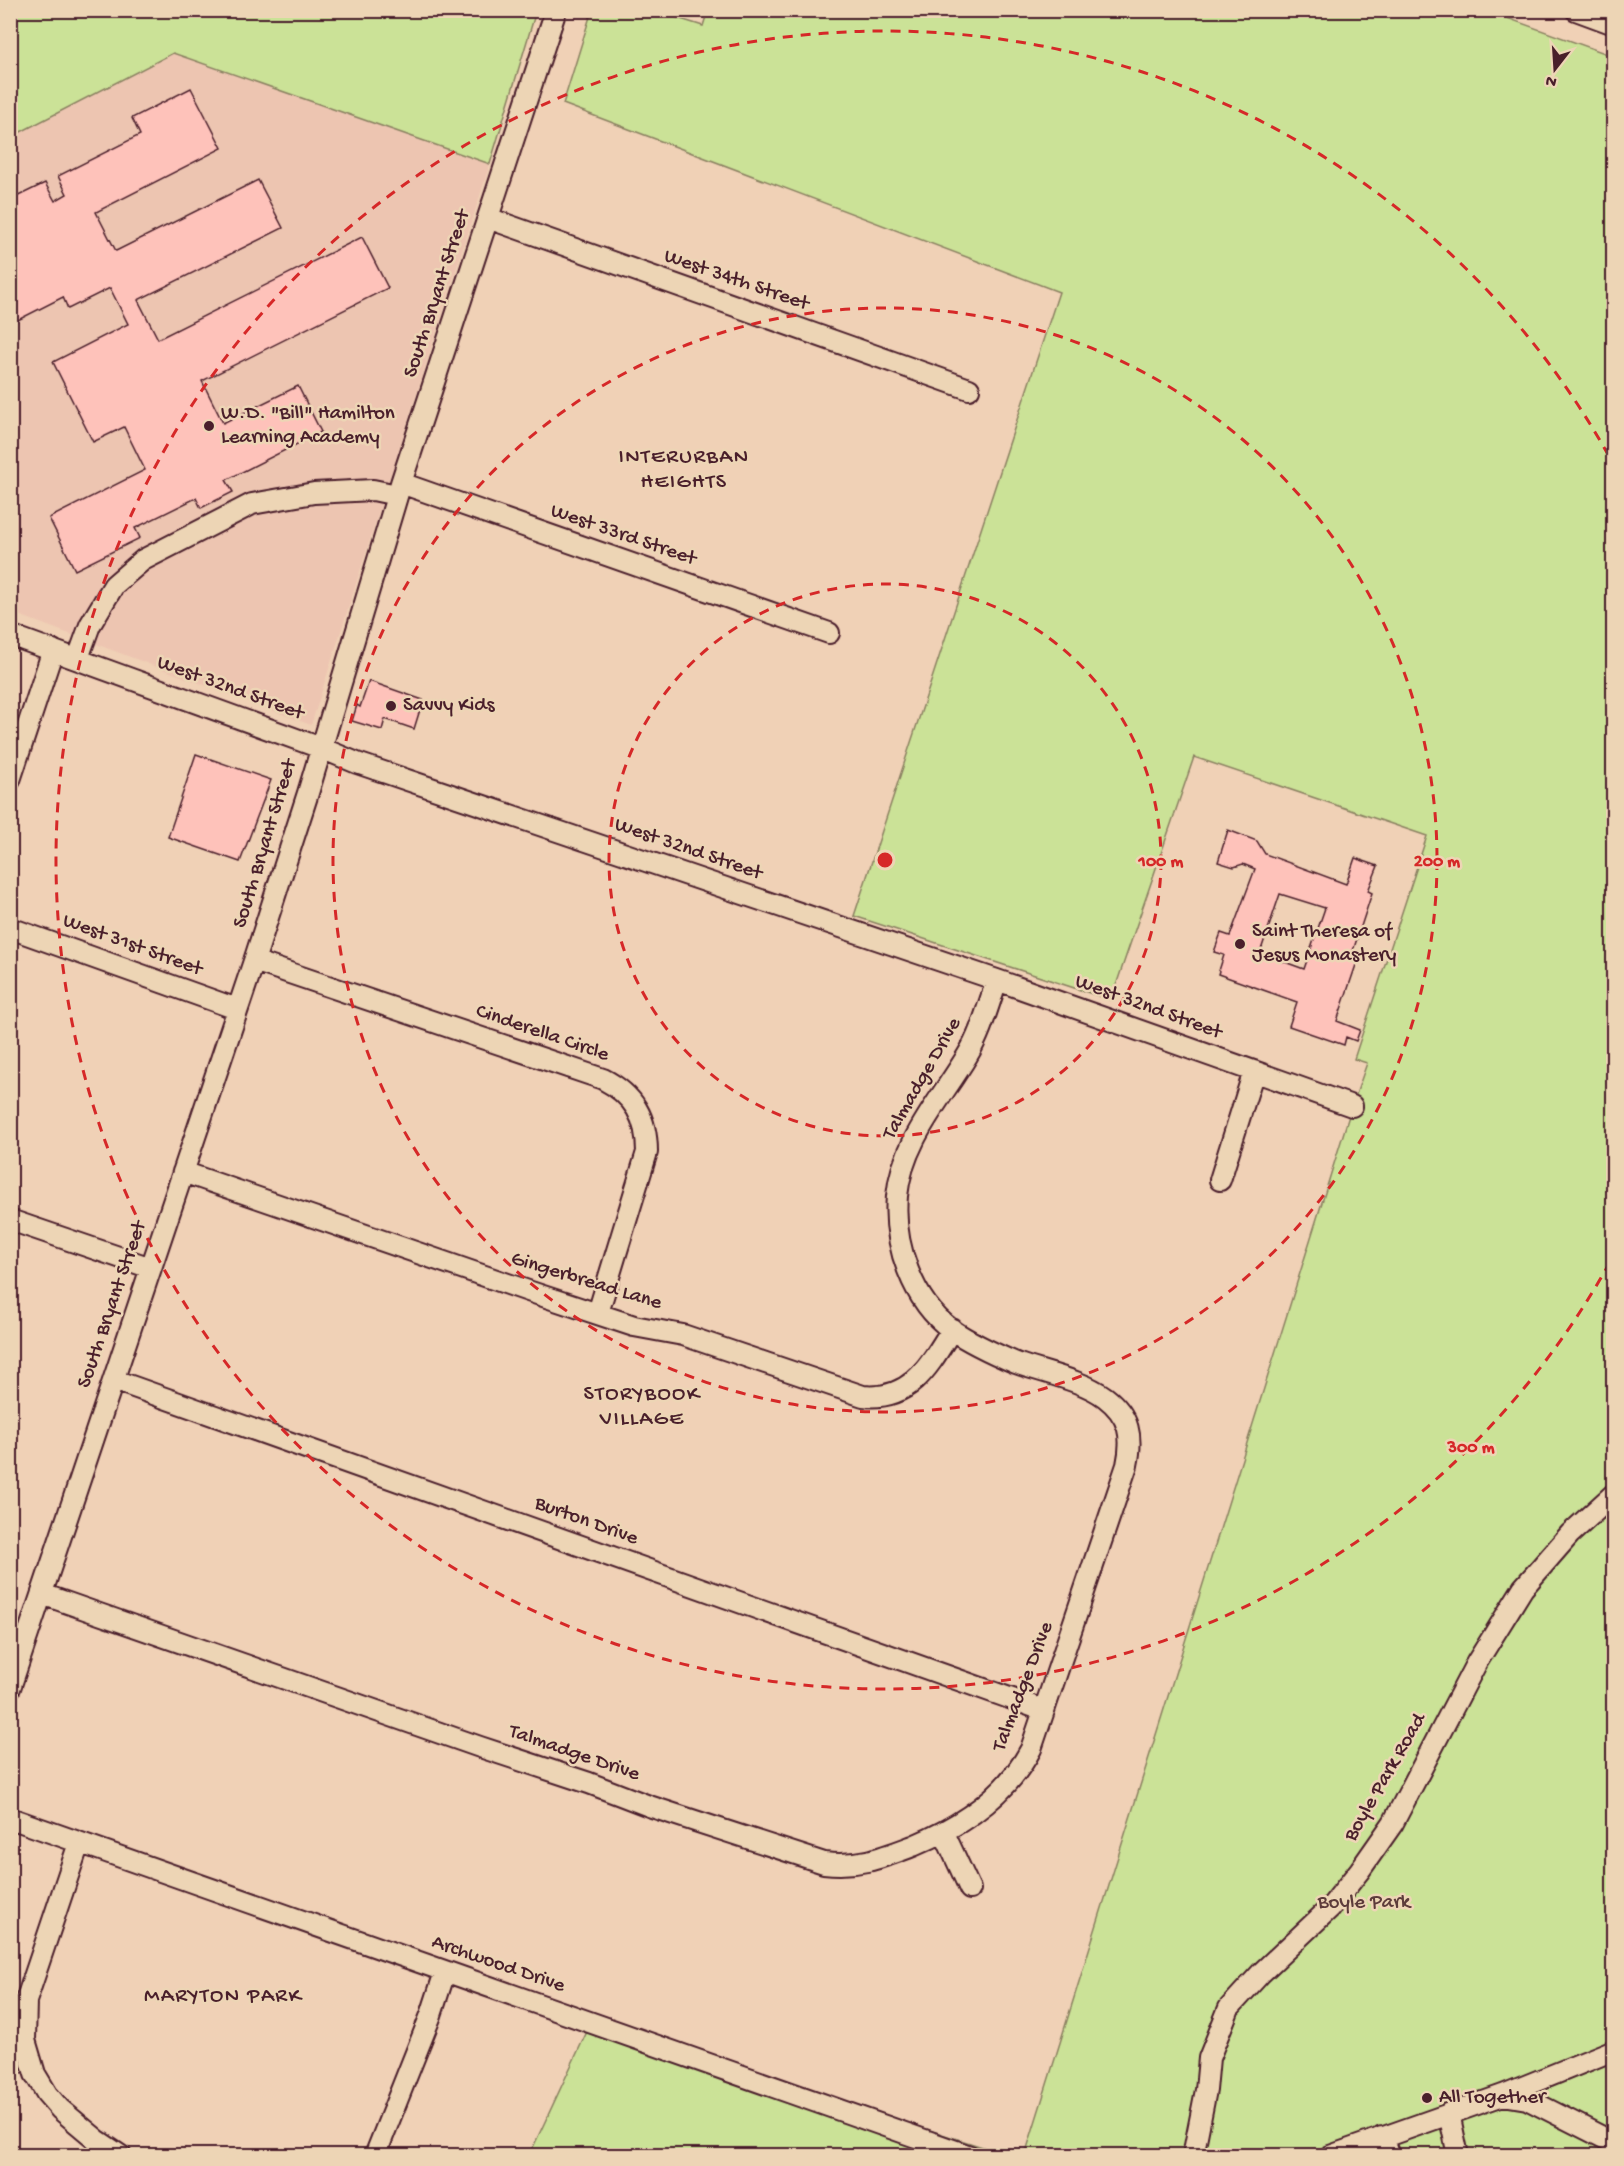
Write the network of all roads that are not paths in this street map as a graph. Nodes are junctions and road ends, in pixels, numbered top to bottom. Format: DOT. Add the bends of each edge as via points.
graph roads {
  1 [pos="556,10"];
  2 [pos="1576,10"];
  3 [pos="1614,24"];
  4 [pos="488,218"];
  5 [pos="969,389"];
  6 [pos="399,489"];
  7 [pos="829,633"];
  8 [pos="10,634"];
  9 [pos="53,650"];
  10 [pos="78,658"];
  11 [pos="321,748"];
  12 [pos="10,780"];
  13 [pos="10,928"];
  14 [pos="254,961"];
  15 [pos="996,980"];
  16 [pos="237,1009"];
  17 [pos="1254,1071"];
  18 [pos="1352,1106"];
  19 [pos="183,1173"];
  20 [pos="1220,1180"];
  21 [pos="10,1220"];
  22 [pos="151,1268"];
  23 [pos="598,1313"];
  24 [pos="952,1329"];
  25 [pos="114,1380"];
  26 [pos="1614,1494"];
  27 [pos="42,1594"];
  28 [pos="10,1688"];
  29 [pos="1043,1710"];
  30 [pos="10,1818"];
  31 [pos="944,1833"];
  32 [pos="79,1843"];
  33 [pos="970,1889"];
  34 [pos="445,1972"];
  35 [pos="1614,2050"];
  36 [pos="1503,2095"];
  37 [pos="1449,2113"];
  38 [pos="1614,2143"];
  39 [pos="1386,2146"];
  40 [pos="121,2156"];
  41 [pos="375,2156"];
  42 [pos="970,2156"];
  43 [pos="1193,2156"];
  44 [pos="1330,2156"];
  45 [pos="1456,2156"];
  1 -- 4 [label="street, South Bryant Street"];
  2 -- 3 [label="street"];
  4 -- 5 [label="street, West 34th Street"];
  4 -- 6 [label="street, South Bryant Street"];
  6 -- 7 [label="street, West 33rd Street"];
  6 -- 10 [label="street, West 33rd Street" via="314,493 252,504 143,560 114,585 90,625"];
  6 -- 11 [label="street, South Bryant Street"];
  8 -- 9 [label="street, West 32nd Street"];
  9 -- 10 [label="street, West 32nd Street"];
  9 -- 12 [label="street"];
  10 -- 11 [label="street, West 32nd Street"];
  11 -- 14 [label="street, South Bryant Street"];
  11 -- 15 [label="street, West 32nd Street" via="357,764"];
  13 -- 16 [label="street, West 31st Street"];
  14 -- 16 [label="street, South Bryant Street"];
  14 -- 23 [label="street, Cinderella Circle" via="603,1079 629,1096 644,1122 647,1152"];
  15 -- 17 [label="street, West 32nd Street"];
  15 -- 24 [label="street, Talmadge Drive" via="984,1021 968,1054 913,1141 897,1196 899,1242 906,1264 928,1304"];
  16 -- 19 [label="street, South Bryant Street"];
  17 -- 18 [label="street, West 32nd Street"];
  17 -- 20 [label="street"];
  19 -- 22 [label="street, South Bryant Street"];
  19 -- 23 [label="street, Gingerbread Lane"];
  21 -- 22 [label="street"];
  22 -- 25 [label="street, South Bryant Street"];
  23 -- 24 [label="street, Gingerbread Lane" via="634,1326 683,1335 877,1398 915,1381"];
  24 -- 29 [label="street, Talmadge Drive" via="1016,1362 1098,1392 1118,1409 1129,1430 1127,1465"];
  25 -- 27 [label="street, South Bryant Street"];
  25 -- 29 [label="street, Burton Drive"];
  26 -- 43 [label="street, Boyle Park Road" via="1570,1534 1523,1588 1477,1662 1393,1823 1360,1870 1330,1908 1229,2008 1209,2058"];
  27 -- 28 [label="street, South Bryant Street"];
  27 -- 31 [label="street, Talmadge Drive" via="824,1863 862,1864"];
  29 -- 31 [label="street, Talmadge Drive" via="1031,1749 1007,1785"];
  30 -- 32 [label="street, Archwood Drive"];
  31 -- 33 [label="street"];
  32 -- 34 [label="street, Archwood Drive"];
  32 -- 40 [label="street" via="26,2001 25,2040 34,2074 47,2094 60,2109"];
  34 -- 41 [label="street"];
  34 -- 42 [label="street, Archwood Drive"];
  35 -- 36 [label="street"];
  36 -- 37 [label="street"];
  36 -- 38 [label="street" via="1527,2099"];
  37 -- 39 [label="street"];
  37 -- 45 [label="street"];
  39 -- 44 [label="street"];
}
